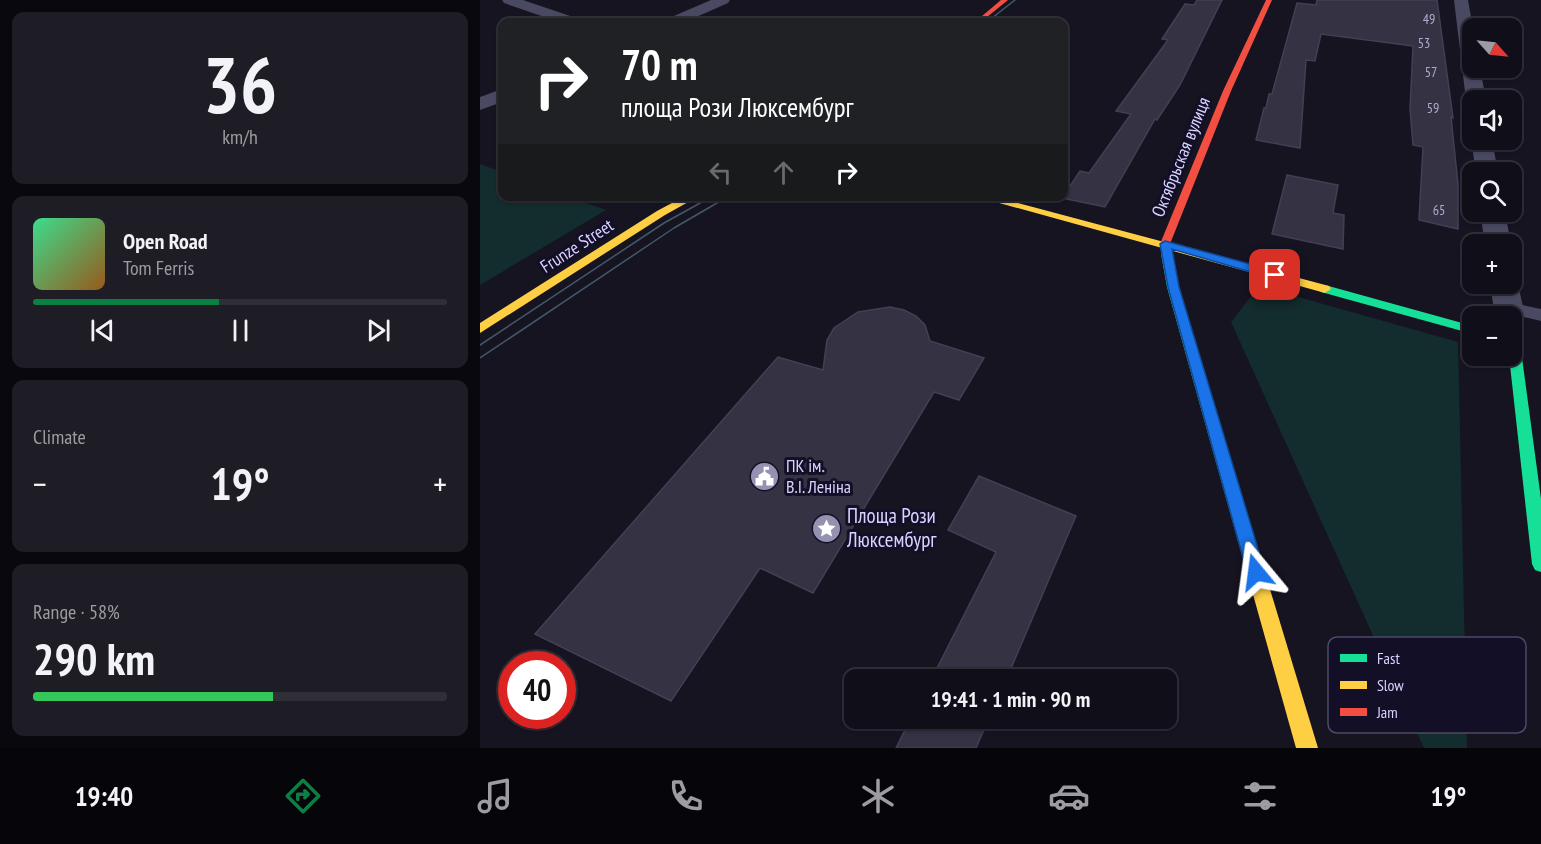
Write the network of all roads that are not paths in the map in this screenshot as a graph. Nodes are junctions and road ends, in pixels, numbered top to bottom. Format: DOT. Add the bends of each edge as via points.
graph roads {
  1 [pos="509,0"];
  2 [pos="723,0"];
  3 [pos="1005,0"];
  4 [pos="1269,0"];
  5 [pos="1461,0"];
  6 [pos="561,18"];
  7 [pos="682,18"];
  8 [pos="983,18"];
  9 [pos="1474,90"];
  10 [pos="498,97"];
  11 [pos="480,104"];
  12 [pos="684,201"];
  13 [pos="998,201"];
  14 [pos="1165,244"];
  15 [pos="1541,315"];
  16 [pos="1522,318"];
  17 [pos="1462,327"];
  18 [pos="480,329"];
  19 [pos="1516,366"];
  20 [pos="1541,564"];
  21 [pos="1307,748"];
  1 -- 6 [label="street"];
  2 -- 7 [label="street"];
  3 -- 8 [label="street"];
  4 -- 14 [label="street, Октябрьская вулиця"];
  5 -- 9 [label="street"];
  10 -- 11 [label="street"];
  12 -- 18 [label="street, Frunze Street"];
  13 -- 14 [label="street"];
  14 -- 17 [label="street"];
  14 -- 21 [label="street, Октябрьская вулиця" via="1177,298"];
  15 -- 16 [label="lane"];
  19 -- 20 [label="street"];
}
